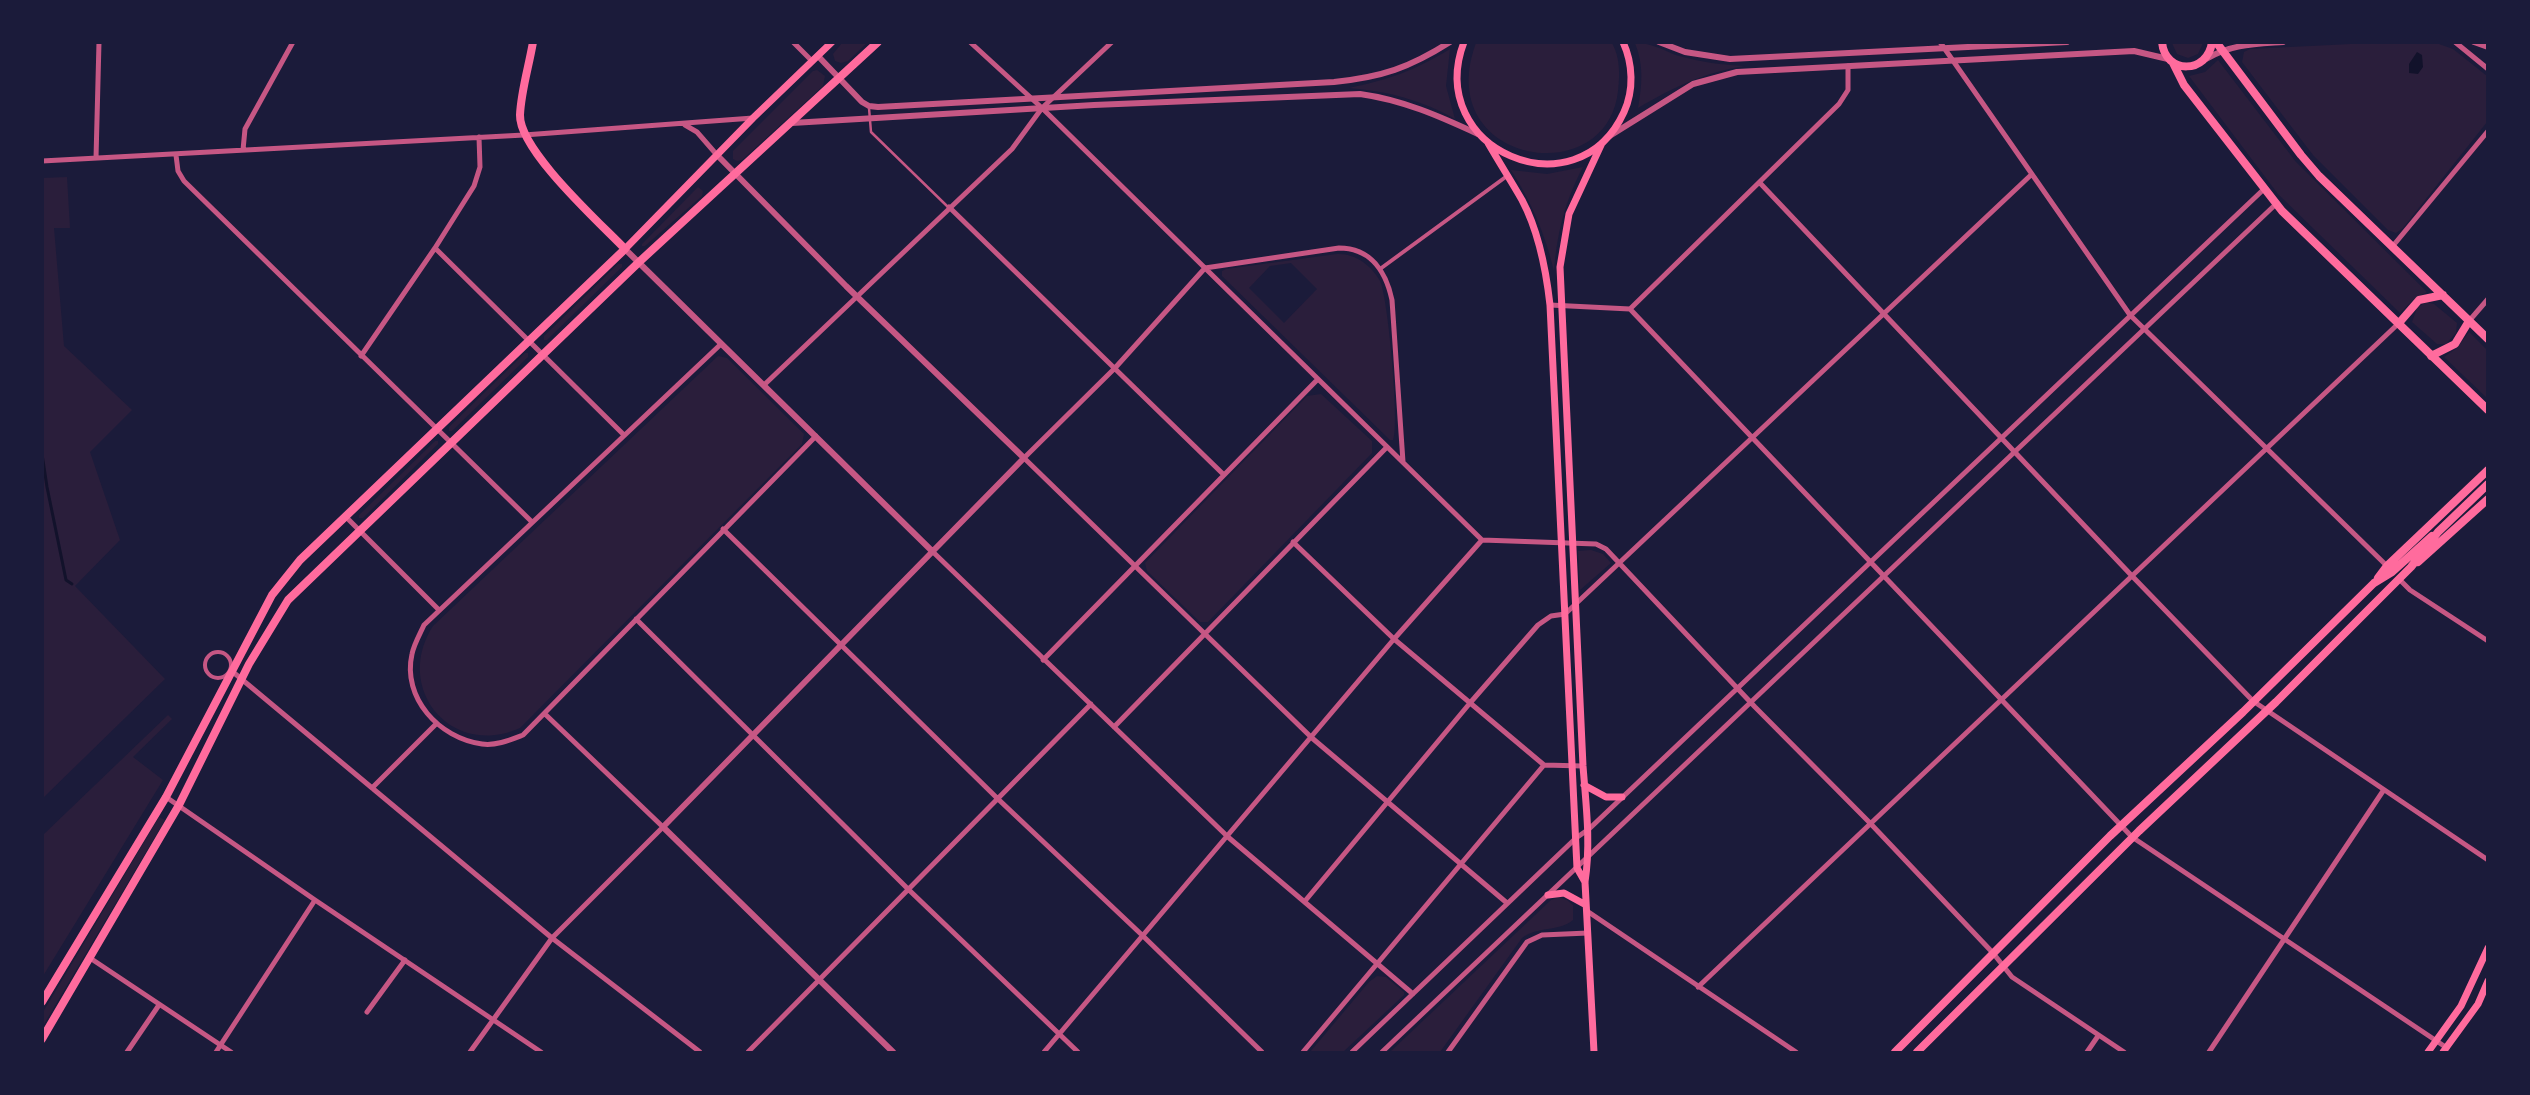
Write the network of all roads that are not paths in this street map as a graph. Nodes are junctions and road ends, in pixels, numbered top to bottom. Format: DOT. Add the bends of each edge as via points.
graph roads {
  1 [pos="99,42"];
  2 [pos="293,42"];
  3 [pos="533,42"];
  4 [pos="793,42"];
  5 [pos="832,42"];
  6 [pos="878,42"];
  7 [pos="970,42"];
  8 [pos="1112,42"];
  9 [pos="1450,42"];
  10 [pos="1464,42"];
  11 [pos="1623,42"];
  12 [pos="1659,42"];
  13 [pos="2067,42"];
  14 [pos="2160,42"];
  15 [pos="2212,42"];
  16 [pos="2216,42"];
  17 [pos="2283,42"];
  18 [pos="2455,42"];
  19 [pos="2474,42"];
  20 [pos="1942,46"];
  21 [pos="2488,47"];
  22 [pos="2222,50"];
  23 [pos="2168,58"];
  24 [pos="815,59"];
  25 [pos="1950,59"];
  26 [pos="2206,59"];
  27 [pos="1848,66"];
  28 [pos="2488,69"];
  29 [pos="840,78"];
  30 [pos="1056,96"];
  31 [pos="1030,98"];
  32 [pos="869,106"];
  33 [pos="1042,108"];
  34 [pos="753,118"];
  35 [pos="869,120"];
  36 [pos="792,123"];
  37 [pos="685,125"];
  38 [pos="2488,131"];
  39 [pos="1478,134"];
  40 [pos="524,135"];
  41 [pos="479,137"];
  42 [pos="1608,137"];
  43 [pos="1488,143"];
  44 [pos="1602,143"];
  45 [pos="243,150"];
  46 [pos="176,154"];
  47 [pos="718,155"];
  48 [pos="96,158"];
  49 [pos="42,161"];
  50 [pos="2032,174"];
  51 [pos="736,175"];
  52 [pos="1507,176"];
  53 [pos="1760,183"];
  54 [pos="2264,189"];
  55 [pos="2276,204"];
  56 [pos="949,208"];
  57 [pos="2392,247"];
  58 [pos="435,248"];
  59 [pos="625,249"];
  60 [pos="638,263"];
  61 [pos="1205,268"];
  62 [pos="1380,269"];
  63 [pos="2442,295"];
  64 [pos="856,296"];
  65 [pos="2488,299"];
  66 [pos="1550,304"];
  67 [pos="1560,305"];
  68 [pos="1630,309"];
  69 [pos="1884,313"];
  70 [pos="2130,315"];
  71 [pos="2469,321"];
  72 [pos="2399,323"];
  73 [pos="2145,329"];
  74 [pos="2488,339"];
  75 [pos="529,341"];
  76 [pos="721,344"];
  77 [pos="542,354"];
  78 [pos="361,356"];
  79 [pos="2431,356"];
  80 [pos="1115,368"];
  81 [pos="1318,379"];
  82 [pos="764,385"];
  83 [pos="2488,410"];
  84 [pos="438,430"];
  85 [pos="624,435"];
  86 [pos="816,436"];
  87 [pos="1751,437"];
  88 [pos="2000,438"];
  89 [pos="451,442"];
  90 [pos="1387,447"];
  91 [pos="2268,448"];
  92 [pos="2015,453"];
  93 [pos="1024,458"];
  94 [pos="1403,462"];
  95 [pos="2488,470"];
  96 [pos="1223,474"];
  97 [pos="2488,484"];
  98 [pos="2488,499"];
  99 [pos="346,517"];
  100 [pos="532,522"];
  101 [pos="723,529"];
  102 [pos="359,530"];
  103 [pos="2438,532"];
  104 [pos="1482,540"];
  105 [pos="1293,542"];
  106 [pos="1567,544"];
  107 [pos="932,550"];
  108 [pos="1619,562"];
  109 [pos="1870,562"];
  110 [pos="1134,566"];
  111 [pos="2387,566"];
  112 [pos="2411,567"];
  113 [pos="1883,577"];
  114 [pos="2133,577"];
  115 [pos="2399,579"];
  116 [pos="2374,583"];
  117 [pos="1575,605"];
  118 [pos="439,610"];
  119 [pos="1565,614"];
  120 [pos="636,620"];
  121 [pos="1204,634"];
  122 [pos="1394,639"];
  123 [pos="2488,641"];
  124 [pos="842,645"];
  125 [pos="1042,660"];
  126 [pos="233,672"];
  127 [pos="219,678"];
  128 [pos="241,679"];
  129 [pos="1738,687"];
  130 [pos="2001,700"];
  131 [pos="2253,701"];
  132 [pos="1751,702"];
  133 [pos="1470,703"];
  134 [pos="1091,704"];
  135 [pos="2266,710"];
  136 [pos="545,714"];
  137 [pos="436,724"];
  138 [pos="1114,727"];
  139 [pos="754,736"];
  140 [pos="1312,738"];
  141 [pos="1544,765"];
  142 [pos="1572,766"];
  143 [pos="1583,766"];
  144 [pos="1584,785"];
  145 [pos="372,788"];
  146 [pos="2383,791"];
  147 [pos="166,797"];
  148 [pos="1622,797"];
  149 [pos="998,799"];
  150 [pos="1387,802"];
  151 [pos="179,805"];
  152 [pos="1870,823"];
  153 [pos="2121,826"];
  154 [pos="663,827"];
  155 [pos="1589,829"];
  156 [pos="1228,837"];
  157 [pos="2132,837"];
  158 [pos="1576,838"];
  159 [pos="1589,856"];
  160 [pos="2488,860"];
  161 [pos="1460,864"];
  162 [pos="1577,868"];
  163 [pos="1585,882"];
  164 [pos="910,890"];
  165 [pos="1548,894"];
  166 [pos="315,900"];
  167 [pos="1305,902"];
  168 [pos="1507,903"];
  169 [pos="1587,908"];
  170 [pos="1588,933"];
  171 [pos="1142,935"];
  172 [pos="552,938"];
  173 [pos="2285,940"];
  174 [pos="2488,948"];
  175 [pos="1993,953"];
  176 [pos="90,958"];
  177 [pos="404,960"];
  178 [pos="1377,963"];
  179 [pos="2003,966"];
  180 [pos="819,981"];
  181 [pos="2488,981"];
  182 [pos="1698,987"];
  183 [pos="1413,994"];
  184 [pos="42,1002"];
  185 [pos="159,1005"];
  186 [pos="367,1012"];
  187 [pos="493,1020"];
  188 [pos="1060,1035"];
  189 [pos="2098,1036"];
  190 [pos="42,1039"];
  191 [pos="2436,1041"];
  192 [pos="220,1046"];
  193 [pos="2445,1050"];
  194 [pos="127,1052"];
  195 [pos="216,1052"];
  196 [pos="231,1052"];
  197 [pos="470,1052"];
  198 [pos="541,1052"];
  199 [pos="698,1052"];
  200 [pos="748,1052"];
  201 [pos="893,1052"];
  202 [pos="1044,1052"];
  203 [pos="1078,1052"];
  204 [pos="1262,1052"];
  205 [pos="1304,1052"];
  206 [pos="1352,1052"];
  207 [pos="1382,1052"];
  208 [pos="1448,1052"];
  209 [pos="1594,1052"];
  210 [pos="1796,1052"];
  211 [pos="1895,1052"];
  212 [pos="1917,1052"];
  213 [pos="2087,1052"];
  214 [pos="2124,1052"];
  215 [pos="2209,1052"];
  216 [pos="2428,1052"];
  1 -- 48 [label="street"];
  2 -- 45 [label="street" via="245,129"];
  3 -- 40 [label="main road" via="520,116"];
  4 -- 24 [label="street"];
  5 -- 24 [label="main road"];
  6 -- 29 [label="main road"];
  7 -- 31 [label="street"];
  8 -- 30 [label="street"];
  9 -- 30 [label="street" via="1411,65 1362,79"];
  10 -- 39 [label="main road" via="1458,66 1459,95"];
  11 -- 42 [label="main road" via="1631,68 1631,87 1627,105"];
  12 -- 20 [label="street" via="1685,52 1730,59"];
  13 -- 20 [label="street"];
  14 -- 23 [label="main road"];
  15 -- 26 [label="main road"];
  16 -- 22 [label="main road"];
  17 -- 22 [label="street"];
  18 -- 28 [label="street"];
  19 -- 21 [label="street"];
  20 -- 25 [label="street"];
  22 -- 26 [label="street"];
  22 -- 57 [label="main road" via="2301,155"];
  23 -- 25 [label="street" via="2134,51"];
  23 -- 26 [label="main road" via="2191,67"];
  23 -- 54 [label="main road"];
  24 -- 29 [label="street"];
  24 -- 34 [label="main road"];
  25 -- 27 [label="street"];
  25 -- 50 [label="street"];
  27 -- 42 [label="street" via="1737,72 1714,77 1693,84"];
  27 -- 53 [label="street" via="1848,90 1839,104"];
  29 -- 32 [label="street"];
  29 -- 36 [label="main road"];
  30 -- 31 [label="street"];
  30 -- 33 [label="street"];
  31 -- 32 [label="street"];
  31 -- 33 [label="street"];
  32 -- 35 [label="lane"];
  33 -- 35 [label="street"];
  33 -- 39 [label="street" via="1360,94 1412,105"];
  33 -- 56 [label="street" via="1012,149"];
  33 -- 61 [label="street"];
  34 -- 37 [label="street"];
  34 -- 47 [label="main road"];
  35 -- 36 [label="street"];
  35 -- 56 [label="lane" via="871,132"];
  36 -- 51 [label="main road"];
  37 -- 40 [label="street"];
  37 -- 47 [label="street" via="697,132"];
  38 -- 57 [label="street"];
  39 -- 43 [label="main road"];
  40 -- 41 [label="street"];
  40 -- 59 [label="main road" via="550,171"];
  41 -- 45 [label="street"];
  41 -- 58 [label="street" via="480,167 474,186"];
  42 -- 44 [label="main road"];
  43 -- 44 [label="main road" via="1503,154 1538,164 1557,164 1574,159"];
  43 -- 52 [label="main road"];
  44 -- 67 [label="main road" via="1577,195 1563,239"];
  45 -- 46 [label="street"];
  46 -- 48 [label="street"];
  46 -- 78 [label="street" via="178,171 184,181"];
  47 -- 51 [label="street"];
  47 -- 59 [label="main road"];
  48 -- 49 [label="street"];
  50 -- 69 [label="street"];
  50 -- 70 [label="street"];
  51 -- 60 [label="main road"];
  51 -- 64 [label="street"];
  52 -- 62 [label="street"];
  52 -- 66 [label="main road" via="1533,225 1546,273"];
  53 -- 68 [label="street"];
  53 -- 69 [label="street"];
  54 -- 55 [label="main road"];
  54 -- 70 [label="street"];
  55 -- 72 [label="main road"];
  55 -- 73 [label="street"];
  56 -- 64 [label="street"];
  56 -- 80 [label="street"];
  57 -- 63 [label="main road"];
  58 -- 75 [label="street"];
  58 -- 78 [label="street"];
  59 -- 60 [label="street"];
  59 -- 75 [label="main road"];
  60 -- 76 [label="street"];
  60 -- 77 [label="main road"];
  61 -- 62 [label="street" via="1351,248 1367,256"];
  61 -- 80 [label="street"];
  61 -- 81 [label="street"];
  62 -- 94 [label="street" via="1388,280 1392,300"];
  63 -- 71 [label="main road"];
  63 -- 72 [label="main road" via="2419,300"];
  64 -- 82 [label="street"];
  64 -- 93 [label="street"];
  65 -- 71 [label="street"];
  66 -- 67 [label="street"];
  66 -- 106 [label="main road"];
  67 -- 68 [label="street"];
  67 -- 106 [label="main road"];
  68 -- 87 [label="street"];
  69 -- 87 [label="street"];
  69 -- 88 [label="street"];
  70 -- 73 [label="street"];
  70 -- 88 [label="street"];
  71 -- 74 [label="main road"];
  71 -- 79 [label="main road" via="2455,344"];
  72 -- 79 [label="main road"];
  72 -- 91 [label="street"];
  73 -- 91 [label="street"];
  73 -- 92 [label="street"];
  75 -- 77 [label="street"];
  75 -- 84 [label="main road"];
  76 -- 82 [label="street"];
  76 -- 85 [label="street"];
  77 -- 85 [label="street"];
  77 -- 89 [label="main road"];
  78 -- 84 [label="street"];
  79 -- 83 [label="main road"];
  80 -- 93 [label="street"];
  80 -- 96 [label="street"];
  81 -- 90 [label="street"];
  81 -- 96 [label="street"];
  82 -- 86 [label="street"];
  84 -- 89 [label="street"];
  84 -- 99 [label="main road"];
  85 -- 100 [label="street"];
  86 -- 101 [label="street"];
  86 -- 107 [label="street"];
  87 -- 108 [label="street"];
  87 -- 109 [label="street"];
  88 -- 92 [label="street"];
  88 -- 109 [label="street"];
  89 -- 100 [label="street"];
  89 -- 102 [label="main road"];
  90 -- 94 [label="street"];
  90 -- 105 [label="street"];
  91 -- 111 [label="street"];
  91 -- 114 [label="street"];
  92 -- 113 [label="street"];
  92 -- 114 [label="street"];
  93 -- 107 [label="street"];
  93 -- 110 [label="street"];
  94 -- 104 [label="street"];
  95 -- 111 [label="main road"];
  96 -- 110 [label="street"];
  97 -- 103 [label="main road"];
  98 -- 112 [label="main road" via="2432,552"];
  99 -- 102 [label="street"];
  99 -- 126 [label="main road" via="300,560 272,595"];
  100 -- 118 [label="street"];
  101 -- 120 [label="street"];
  101 -- 124 [label="street"];
  102 -- 118 [label="street"];
  102 -- 128 [label="main road" via="288,600"];
  103 -- 112 [label="main road"];
  103 -- 116 [label="main road" via="2392,572"];
  104 -- 106 [label="street"];
  104 -- 122 [label="street"];
  105 -- 121 [label="street"];
  105 -- 122 [label="street"];
  106 -- 108 [label="street" via="1596,544"];
  106 -- 117 [label="main road"];
  106 -- 119 [label="main road"];
  107 -- 124 [label="street"];
  107 -- 125 [label="street"];
  108 -- 117 [label="street"];
  108 -- 129 [label="street"];
  109 -- 113 [label="street"];
  109 -- 129 [label="street"];
  110 -- 121 [label="street"];
  110 -- 125 [label="street"];
  111 -- 116 [label="main road"];
  112 -- 115 [label="main road"];
  113 -- 130 [label="street"];
  113 -- 132 [label="street"];
  114 -- 130 [label="street"];
  114 -- 131 [label="street"];
  115 -- 123 [label="street" via="2410,590"];
  115 -- 135 [label="main road"];
  116 -- 131 [label="main road"];
  117 -- 119 [label="street"];
  117 -- 143 [label="main road"];
  118 -- 137 [label="street" via="424,626 417,640 410,670 420,702"];
  119 -- 133 [label="street" via="1545,618"];
  119 -- 142 [label="main road"];
  120 -- 136 [label="street"];
  120 -- 139 [label="street"];
  121 -- 138 [label="street"];
  121 -- 140 [label="street"];
  122 -- 133 [label="street"];
  122 -- 140 [label="street"];
  124 -- 139 [label="street"];
  124 -- 149 [label="street"];
  125 -- 134 [label="street"];
  126 -- 128 [label="street"];
  126 -- 147 [label="main road"];
  127 -- 127 [label="street" via="226,676 232,666 227,655 219,652 211,654 206,665 211,676"];
  128 -- 145 [label="street"];
  128 -- 151 [label="main road"];
  129 -- 132 [label="street"];
  129 -- 148 [label="street"];
  130 -- 152 [label="street"];
  130 -- 153 [label="street"];
  131 -- 135 [label="street"];
  131 -- 153 [label="main road"];
  132 -- 152 [label="street"];
  132 -- 159 [label="street"];
  133 -- 141 [label="street"];
  133 -- 150 [label="street"];
  134 -- 138 [label="street"];
  134 -- 149 [label="street"];
  135 -- 146 [label="street"];
  135 -- 157 [label="main road"];
  136 -- 137 [label="street" via="523,735 504,743 482,744 460,738"];
  136 -- 154 [label="street"];
  137 -- 145 [label="street"];
  138 -- 156 [label="street"];
  139 -- 154 [label="street"];
  139 -- 164 [label="street"];
  140 -- 150 [label="street"];
  140 -- 156 [label="street"];
  141 -- 142 [label="street"];
  141 -- 161 [label="street"];
  142 -- 143 [label="street"];
  142 -- 158 [label="main road"];
  143 -- 144 [label="main road"];
  144 -- 148 [label="main road" via="1606,797"];
  144 -- 155 [label="main road"];
  145 -- 172 [label="street"];
  146 -- 160 [label="street"];
  146 -- 173 [label="street"];
  147 -- 151 [label="street"];
  147 -- 184 [label="main road"];
  148 -- 155 [label="street"];
  149 -- 164 [label="street"];
  149 -- 171 [label="street"];
  150 -- 161 [label="street"];
  150 -- 167 [label="street"];
  151 -- 166 [label="street"];
  151 -- 176 [label="main road"];
  152 -- 175 [label="street"];
  152 -- 182 [label="street"];
  153 -- 157 [label="street"];
  153 -- 175 [label="main road"];
  154 -- 172 [label="street"];
  154 -- 180 [label="street"];
  155 -- 158 [label="street"];
  155 -- 159 [label="main road"];
  156 -- 167 [label="street"];
  156 -- 171 [label="street"];
  157 -- 173 [label="street"];
  157 -- 179 [label="main road"];
  158 -- 162 [label="main road"];
  158 -- 168 [label="street"];
  159 -- 162 [label="street"];
  159 -- 163 [label="main road"];
  161 -- 168 [label="street"];
  161 -- 178 [label="street"];
  162 -- 163 [label="main road"];
  162 -- 165 [label="street"];
  163 -- 169 [label="main road"];
  164 -- 180 [label="street"];
  164 -- 188 [label="street"];
  165 -- 169 [label="main road" via="1564,893"];
  165 -- 207 [label="street"];
  166 -- 177 [label="street"];
  166 -- 192 [label="street"];
  167 -- 178 [label="street"];
  168 -- 183 [label="street"];
  169 -- 170 [label="main road"];
  169 -- 182 [label="street"];
  170 -- 208 [label="street" via="1542,935 1527,942"];
  170 -- 209 [label="main road"];
  171 -- 188 [label="street"];
  171 -- 204 [label="street"];
  172 -- 187 [label="street"];
  172 -- 199 [label="street"];
  173 -- 191 [label="street"];
  173 -- 215 [label="street"];
  174 -- 191 [label="main road" via="2461,1006"];
  175 -- 179 [label="street"];
  175 -- 211 [label="main road"];
  176 -- 185 [label="street"];
  176 -- 190 [label="main road"];
  177 -- 186 [label="street"];
  177 -- 187 [label="street"];
  178 -- 183 [label="street"];
  178 -- 205 [label="street"];
  179 -- 189 [label="street" via="2012,977"];
  179 -- 212 [label="main road"];
  180 -- 200 [label="street"];
  180 -- 201 [label="street"];
  181 -- 193 [label="main road" via="2478,1004"];
  182 -- 210 [label="street"];
  183 -- 206 [label="street"];
  185 -- 192 [label="street"];
  185 -- 194 [label="street"];
  187 -- 197 [label="street"];
  187 -- 198 [label="street"];
  188 -- 202 [label="street"];
  188 -- 203 [label="street"];
  189 -- 213 [label="street"];
  189 -- 214 [label="street"];
  191 -- 193 [label="street"];
  191 -- 216 [label="main road"];
  192 -- 195 [label="street"];
  192 -- 196 [label="street"];
}
